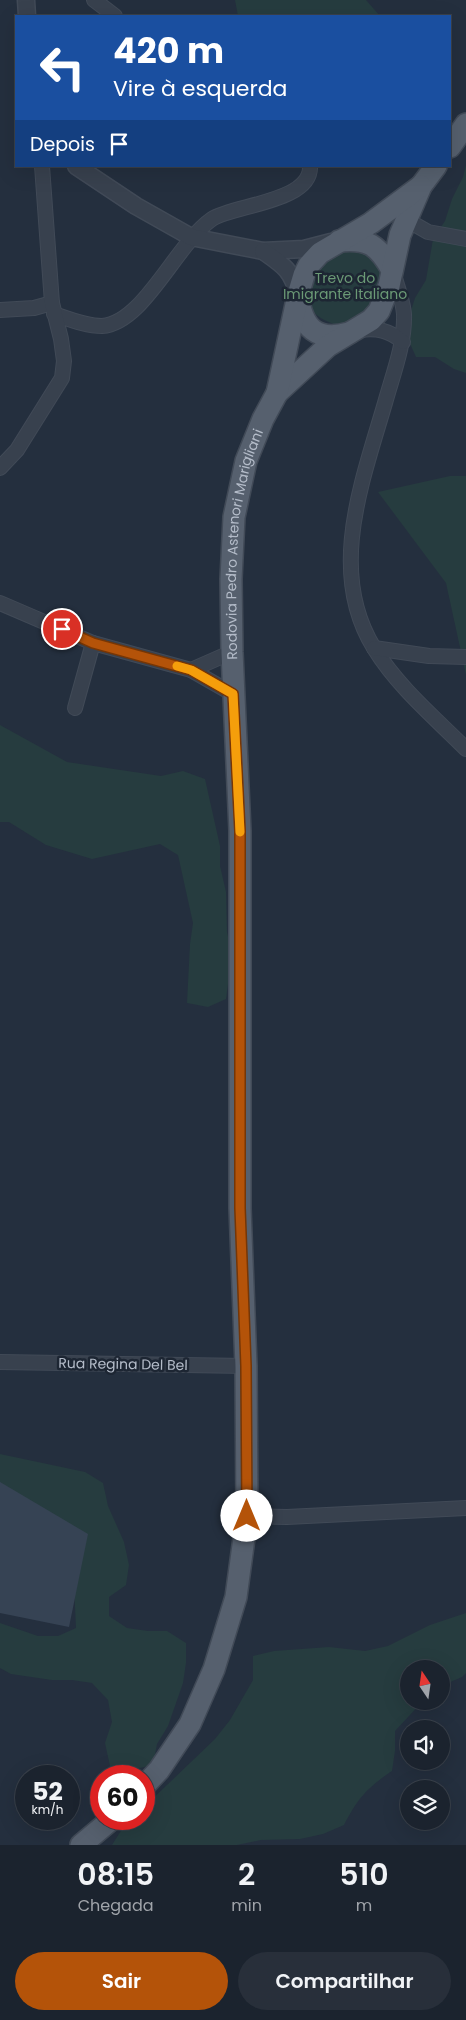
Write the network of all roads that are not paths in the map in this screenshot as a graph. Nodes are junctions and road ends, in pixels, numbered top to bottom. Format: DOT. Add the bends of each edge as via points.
graph roads {
  1 [pos="26,0"];
  2 [pos="94,0"];
  3 [pos="27,15"];
  4 [pos="114,15"];
  5 [pos="466,124"];
  6 [pos="451,145"];
  7 [pos="42,167"];
  8 [pos="78,167"];
  9 [pos="310,167"];
  10 [pos="435,167"];
  11 [pos="421,186"];
  12 [pos="407,220"];
  13 [pos="191,237"];
  14 [pos="466,239"];
  15 [pos="338,241"];
  16 [pos="263,251"];
  17 [pos="392,270"];
  18 [pos="298,294"];
  19 [pos="53,308"];
  20 [pos="0,310"];
  21 [pos="352,332"];
  22 [pos="403,342"];
  23 [pos="277,392"];
  24 [pos="0,468"];
  25 [pos="0,603"];
  26 [pos="93,643"];
  27 [pos="374,648"];
  28 [pos="232,652"];
  29 [pos="466,657"];
  30 [pos="191,670"];
  31 [pos="233,694"];
  32 [pos="75,708"];
  33 [pos="466,749"];
  34 [pos="0,1362"];
  35 [pos="246,1366"];
  36 [pos="466,1508"];
  37 [pos="247,1516"];
  38 [pos="155,1774"];
  39 [pos="99,1830"];
  40 [pos="81,1845"];
  1 -- 3 [label="street"];
  2 -- 4 [label="street"];
  5 -- 6 [label="main road"];
  7 -- 19 [label="street"];
  8 -- 13 [label="street"];
  9 -- 13 [label="street" via="304,182 288,194 212,219"];
  10 -- 11 [label="main road, Rodovia Pedro Astenori Marigliani"];
  11 -- 12 [label="main road, Rodovia Pedro Astenori Marigliani"];
  11 -- 15 [label="main road, Rodovia Pedro Astenori Marigliani" via="371,223"];
  12 -- 14 [label="street" via="428,232"];
  12 -- 17 [label="main road, Rodovia Pedro Astenori Marigliani"];
  13 -- 16 [label="street"];
  13 -- 19 [label="street" via="141,302 116,323 88,325"];
  15 -- 16 [label="street" via="304,249"];
  15 -- 17 [label="main road" via="357,239 368,243 378,249"];
  15 -- 18 [label="main road, Rodovia Pedro Astenori Marigliani" via="309,265"];
  16 -- 18 [label="street" via="289,270"];
  17 -- 21 [label="main road, Rodovia Pedro Astenori Marigliani" via="379,311"];
  17 -- 22 [label="street" via="404,314"];
  18 -- 21 [label="main road" via="301,316 310,328 323,335 338,336"];
  18 -- 23 [label="main road, Rodovia Pedro Astenori Marigliani"];
  19 -- 20 [label="street"];
  19 -- 24 [label="street" via="64,361 62,378 17,450"];
  21 -- 22 [label="street" via="374,328 386,330"];
  21 -- 23 [label="main road, Rodovia Pedro Astenori Marigliani" via="317,355"];
  22 -- 27 [label="street" via="368,462 352,532 349,564 353,595 360,621"];
  23 -- 28 [label="main road, Rodovia Pedro Astenori Marigliani" via="246,462 234,518"];
  25 -- 26 [label="street"];
  26 -- 30 [label="street"];
  26 -- 32 [label="street"];
  27 -- 29 [label="street" via="429,656"];
  27 -- 33 [label="street" via="402,685"];
  28 -- 30 [label="street"];
  28 -- 31 [label="main road, Rodovia Pedro Astenori Marigliani"];
  30 -- 31 [label="street"];
  31 -- 35 [label="main road, Rodovia Pedro Astenori Marigliani" via="240,831 240,1208"];
  34 -- 35 [label="street, Rua Regina Del Bel"];
  35 -- 37 [label="main road, Rodovia Pedro Astenori Marigliani"];
  36 -- 37 [label="street"];
  37 -- 38 [label="main road, Rodovia Pedro Astenori Marigliani" via="236,1597 214,1670 190,1724"];
  39 -- 40 [label="main road"];
}
